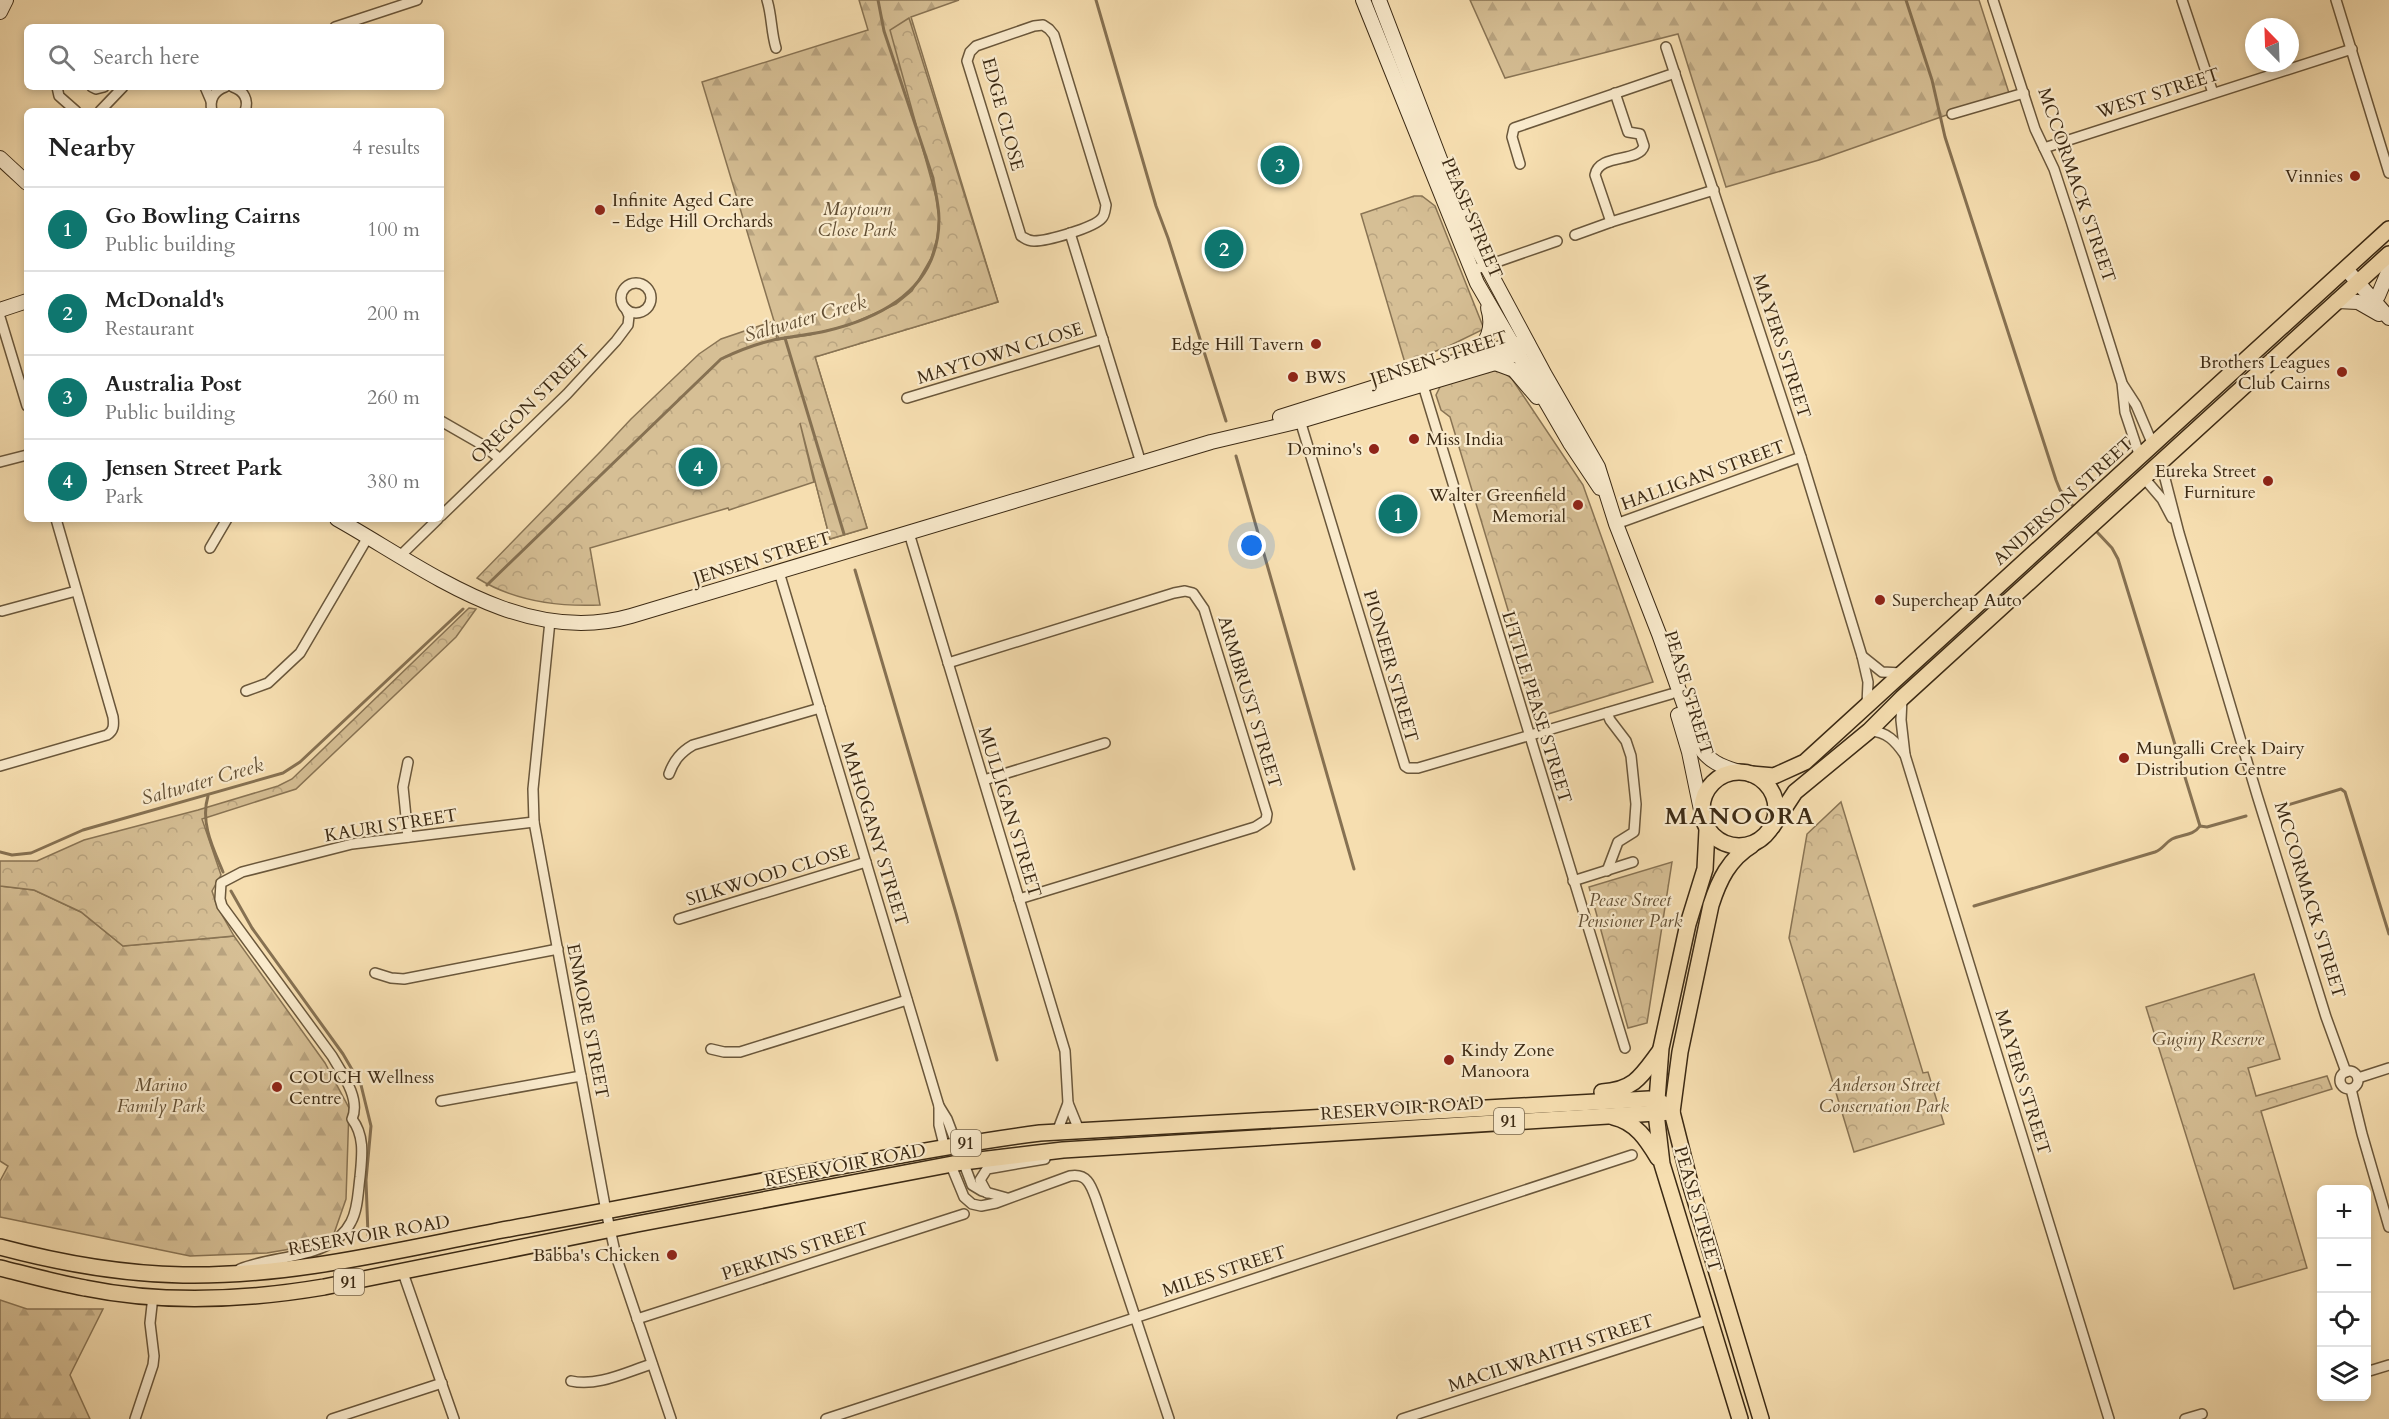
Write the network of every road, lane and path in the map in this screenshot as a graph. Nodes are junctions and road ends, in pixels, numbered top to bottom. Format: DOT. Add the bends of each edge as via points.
graph roads {
  1 [pos="6,0"];
  2 [pos="417,0"];
  3 [pos="767,0"];
  4 [pos="1363,0"];
  5 [pos="1378,0"];
  6 [pos="1993,0"];
  7 [pos="2182,0"];
  8 [pos="2336,0"];
  9 [pos="387,4"];
  10 [pos="0,12"];
  11 [pos="342,24"];
  12 [pos="1666,47"];
  13 [pos="776,48"];
  14 [pos="2352,49"];
  15 [pos="1675,73"];
  16 [pos="58,90"];
  17 [pos="120,90"];
  18 [pos="206,90"];
  19 [pos="220,90"];
  20 [pos="239,90"];
  21 [pos="251,90"];
  22 [pos="1615,93"];
  23 [pos="2024,93"];
  24 [pos="2213,93"];
  25 [pos="211,107"];
  26 [pos="247,107"];
  27 [pos="73,108"];
  28 [pos="103,108"];
  29 [pos="1952,114"];
  30 [pos="2044,148"];
  31 [pos="0,158"];
  32 [pos="1520,164"];
  33 [pos="2389,173"];
  34 [pos="24,180"];
  35 [pos="1714,190"];
  36 [pos="1611,222"];
  37 [pos="2389,229"];
  38 [pos="1070,233"];
  39 [pos="1575,235"];
  40 [pos="1557,241"];
  41 [pos="2389,254"];
  42 [pos="1486,265"];
  43 [pos="2346,269"];
  44 [pos="2389,270"];
  45 [pos="1471,271"];
  46 [pos="2359,281"];
  47 [pos="2378,296"];
  48 [pos="1485,300"];
  49 [pos="24,302"];
  50 [pos="2337,302"];
  51 [pos="647,308"];
  52 [pos="626,309"];
  53 [pos="2389,309"];
  54 [pos="0,310"];
  55 [pos="0,317"];
  56 [pos="2389,318"];
  57 [pos="626,330"];
  58 [pos="1103,339"];
  59 [pos="1520,347"];
  60 [pos="1467,358"];
  61 [pos="1495,363"];
  62 [pos="1421,379"];
  63 [pos="2122,383"];
  64 [pos="24,396"];
  65 [pos="907,398"];
  66 [pos="1299,416"];
  67 [pos="1558,421"];
  68 [pos="444,423"];
  69 [pos="2153,445"];
  70 [pos="24,456"];
  71 [pos="1801,457"];
  72 [pos="2140,457"];
  73 [pos="499,458"];
  74 [pos="0,462"];
  75 [pos="1141,463"];
  76 [pos="2161,463"];
  77 [pos="2144,478"];
  78 [pos="1608,500"];
  79 [pos="444,513"];
  80 [pos="57,522"];
  81 [pos="225,522"];
  82 [pos="342,522"];
  83 [pos="435,522"];
  84 [pos="1616,524"];
  85 [pos="2178,531"];
  86 [pos="909,533"];
  87 [pos="368,537"];
  88 [pos="210,548"];
  89 [pos="400,556"];
  90 [pos="779,572"];
  91 [pos="76,591"];
  92 [pos="2,611"];
  93 [pos="550,621"];
  94 [pos="1862,656"];
  95 [pos="948,663"];
  96 [pos="1903,673"];
  97 [pos="246,691"];
  98 [pos="1675,693"];
  99 [pos="1902,698"];
  100 [pos="1867,705"];
  101 [pos="820,708"];
  102 [pos="1607,713"];
  103 [pos="1869,731"];
  104 [pos="1528,736"];
  105 [pos="1105,743"];
  106 [pos="1905,755"];
  107 [pos="408,762"];
  108 [pos="0,766"];
  109 [pos="1745,773"];
  110 [pos="669,774"];
  111 [pos="984,780"];
  112 [pos="1701,810"];
  113 [pos="534,822"];
  114 [pos="1772,827"];
  115 [pos="1707,830"];
  116 [pos="408,837"];
  117 [pos="1752,845"];
  118 [pos="866,862"];
  119 [pos="1633,862"];
  120 [pos="1607,871"];
  121 [pos="1573,881"];
  122 [pos="1019,899"];
  123 [pos="680,919"];
  124 [pos="558,949"];
  125 [pos="375,973"];
  126 [pos="907,1000"];
  127 [pos="1625,1048"];
  128 [pos="1661,1048"];
  129 [pos="711,1049"];
  130 [pos="2389,1068"];
  131 [pos="2346,1071"];
  132 [pos="581,1076"];
  133 [pos="2358,1078"];
  134 [pos="2351,1089"];
  135 [pos="441,1101"];
  136 [pos="1068,1103"];
  137 [pos="1515,1107"];
  138 [pos="1656,1107"];
  139 [pos="1671,1112"];
  140 [pos="1608,1116"];
  141 [pos="1079,1130"];
  142 [pos="1057,1132"];
  143 [pos="950,1146"];
  144 [pos="1063,1149"];
  145 [pos="1632,1155"];
  146 [pos="957,1163"];
  147 [pos="1662,1164"];
  148 [pos="987,1193"];
  149 [pos="1006,1198"];
  150 [pos="606,1212"];
  151 [pos="964,1214"];
  152 [pos="2389,1227"];
  153 [pos="610,1230"];
  154 [pos="0,1238"];
  155 [pos="0,1246"];
  156 [pos="0,1268"];
  157 [pos="402,1270"];
  158 [pos="127,1272"];
  159 [pos="228,1275"];
  160 [pos="0,1277"];
  161 [pos="85,1288"];
  162 [pos="153,1296"];
  163 [pos="1135,1318"];
  164 [pos="637,1319"];
  165 [pos="1710,1319"];
  166 [pos="1742,1355"];
  167 [pos="652,1364"];
  168 [pos="2389,1365"];
  169 [pos="2371,1371"];
  170 [pos="571,1381"];
  171 [pos="442,1383"];
  172 [pos="2202,1414"];
  173 [pos="135,1419"];
  174 [pos="332,1419"];
  175 [pos="454,1419"];
  176 [pos="671,1419"];
  177 [pos="826,1419"];
  178 [pos="1169,1419"];
  179 [pos="1402,1419"];
  180 [pos="1740,1419"];
  181 [pos="1754,1419"];
  182 [pos="1761,1419"];
  183 [pos="2109,1419"];
  184 [pos="2185,1419"];
  1 -- 10 [label="street"];
  2 -- 9 [label="street"];
  3 -- 13 [label="street"];
  4 -- 45 [label="street, PEASE STREET"];
  5 -- 42 [label="street, PEASE STREET" via="1448,180"];
  6 -- 23 [label="street, MCCORMACK STREET"];
  7 -- 24 [label="street"];
  8 -- 14 [label="street"];
  9 -- 11 [label="street"];
  12 -- 15 [label="street, MAYERS STREET"];
  14 -- 24 [label="street, WEST STREET"];
  14 -- 33 [label="street"];
  15 -- 22 [label="street"];
  15 -- 35 [label="street, MAYERS STREET"];
  16 -- 27 [label="street"];
  17 -- 28 [label="street"];
  18 -- 25 [label="street"];
  19 -- 25 [label="street" via="215,93"];
  20 -- 26 [label="street"];
  21 -- 26 [label="street"];
  22 -- 32 [label="street" via="1514,128 1512,137"];
  22 -- 36 [label="street" via="1628,132 1640,134 1644,146 1639,152 1602,164 1596,170"];
  23 -- 29 [label="street"];
  23 -- 30 [label="street, MCCORMACK STREET"];
  24 -- 30 [label="street, WEST STREET"];
  30 -- 63 [label="street, MCCORMACK STREET"];
  31 -- 34 [label="street"];
  35 -- 36 [label="street"];
  35 -- 71 [label="street, MAYERS STREET"];
  36 -- 39 [label="street"];
  37 -- 43 [label="main road, ANDERSON STREET"];
  38 -- 38 [label="street, EDGE CLOSE" via="1036,242 1021,236 967,61 976,46 1034,26 1042,25 1054,35 1106,205 1097,223"];
  38 -- 58 [label="street"];
  40 -- 42 [label="street"];
  41 -- 46 [label="main road, ANDERSON STREET"];
  42 -- 45 [label="street"];
  42 -- 59 [label="street, PEASE STREET"];
  43 -- 46 [label="street"];
  43 -- 69 [label="main road, ANDERSON STREET"];
  44 -- 47 [label="street"];
  45 -- 48 [label="street, PEASE STREET"];
  46 -- 47 [label="street"];
  46 -- 50 [label="main road, ANDERSON STREET"];
  46 -- 56 [label="street"];
  47 -- 53 [label="street"];
  48 -- 59 [label="street, PEASE STREET"];
  48 -- 60 [label="street" via="1491,318 1489,332 1483,345"];
  49 -- 54 [label="street"];
  50 -- 56 [label="street" via="2361,303"];
  50 -- 76 [label="main road, ANDERSON STREET"];
  51 -- 52 [label="street" via="636,313"];
  51 -- 52 [label="street" via="649,292 636,284 622,293"];
  51 -- 57 [label="street, OREGON STREET"];
  52 -- 57 [label="street"];
  55 -- 64 [label="street"];
  57 -- 73 [label="street, OREGON STREET" via="567,394"];
  58 -- 65 [label="street, MAYTOWN CLOSE"];
  58 -- 75 [label="street"];
  59 -- 60 [label="street, JENSEN STREET"];
  59 -- 61 [label="street, JENSEN STREET"];
  59 -- 67 [label="street, PEASE STREET"];
  59 -- 78 [label="street, PEASE STREET" via="1594,459"];
  60 -- 62 [label="street, JENSEN STREET"];
  61 -- 62 [label="street, JENSEN STREET"];
  61 -- 67 [label="street" via="1519,374"];
  62 -- 66 [label="street, JENSEN STREET"];
  62 -- 104 [label="street, LITTLE PEASE STREET"];
  63 -- 69 [label="street, MCCORMACK STREET"];
  63 -- 72 [label="street, MCCORMACK STREET"];
  66 -- 75 [label="street, JENSEN STREET" via="1241,430"];
  66 -- 104 [label="street, PIONEER STREET" via="1405,766 1418,768"];
  67 -- 78 [label="street, PEASE STREET"];
  68 -- 73 [label="street"];
  69 -- 72 [label="main road, ANDERSON STREET"];
  69 -- 76 [label="main road, MCCORMACK STREET"];
  70 -- 74 [label="street"];
  71 -- 84 [label="street, HALLIGAN STREET"];
  71 -- 94 [label="street, MAYERS STREET"];
  72 -- 77 [label="main road, MCCORMACK STREET"];
  72 -- 96 [label="main road, ANDERSON STREET"];
  73 -- 79 [label="street, OREGON STREET"];
  75 -- 86 [label="street, JENSEN STREET"];
  76 -- 77 [label="main road, ANDERSON STREET"];
  76 -- 85 [label="street, MCCORMACK STREET"];
  77 -- 85 [label="street, MCCORMACK STREET" via="2162,499"];
  77 -- 99 [label="main road, ANDERSON STREET"];
  78 -- 84 [label="street, PEASE STREET"];
  80 -- 91 [label="street"];
  81 -- 88 [label="street"];
  82 -- 87 [label="street, JENSEN STREET"];
  83 -- 89 [label="street"];
  84 -- 98 [label="street, PEASE STREET" via="1659,634"];
  85 -- 131 [label="street, MCCORMACK STREET" via="2326,1017"];
  86 -- 90 [label="street, JENSEN STREET"];
  86 -- 95 [label="street, MULLIGAN STREET"];
  87 -- 89 [label="street, JENSEN STREET"];
  87 -- 97 [label="street" via="300,653 268,683"];
  89 -- 93 [label="street, JENSEN STREET" via="496,607"];
  90 -- 93 [label="street, JENSEN STREET" via="617,620 590,624"];
  90 -- 101 [label="street, MAHOGANY STREET"];
  91 -- 92 [label="street"];
  91 -- 108 [label="street" via="113,717 111,732"];
  93 -- 113 [label="street, ENMORE STREET" via="533,789"];
  94 -- 96 [label="street" via="1882,672"];
  94 -- 100 [label="street, MAYERS STREET" via="1868,682"];
  95 -- 111 [label="street, MULLIGAN STREET"];
  95 -- 122 [label="street, ARMBRUST STREET" via="1174,593 1194,593 1204,609 1267,814 1266,820 1255,827"];
  96 -- 100 [label="main road, ANDERSON STREET"];
  98 -- 102 [label="street, PIONEER STREET"];
  98 -- 109 [label="street, PEASE STREET" via="1701,750 1720,765"];
  98 -- 112 [label="street, PEASE STREET"];
  99 -- 103 [label="main road, ANDERSON STREET"];
  99 -- 106 [label="street, MAYERS STREET"];
  100 -- 109 [label="main road, ANDERSON STREET" via="1799,766 1771,777"];
  101 -- 110 [label="street" via="693,745 682,751"];
  101 -- 118 [label="street, MAHOGANY STREET"];
  102 -- 104 [label="street, PIONEER STREET"];
  102 -- 120 [label="street" via="1629,747 1636,804 1634,832 1618,842"];
  103 -- 106 [label="street, MAYERS STREET" via="1893,740"];
  103 -- 114 [label="main road, ANDERSON STREET" via="1795,792"];
  104 -- 121 [label="street, LITTLE PEASE STREET"];
  105 -- 111 [label="street"];
  106 -- 183 [label="street, MAYERS STREET"];
  107 -- 116 [label="street" via="403,787"];
  109 -- 112 [label="main road" via="1722,776 1713,783"];
  109 -- 114 [label="main road" via="1766,784 1774,795 1777,809"];
  111 -- 122 [label="street, MULLIGAN STREET"];
  112 -- 115 [label="main road"];
  113 -- 116 [label="street, KAURI STREET"];
  113 -- 124 [label="street, ENMORE STREET"];
  114 -- 117 [label="main road"];
  115 -- 117 [label="main road" via="1727,845"];
  115 -- 128 [label="main road, PEASE STREET" via="1705,869 1688,924"];
  116 -- 159 [label="street, KAURI STREET" via="338,848 242,872 221,884 222,906 340,1070 355,1103 351,1119 361,1136 356,1208 338,1239 315,1251 267,1260"];
  117 -- 139 [label="main road, PEASE STREET" via="1729,866 1711,905"];
  118 -- 123 [label="street, SILKWOOD CLOSE"];
  118 -- 126 [label="street, MAHOGANY STREET"];
  119 -- 120 [label="street"];
  120 -- 121 [label="street"];
  121 -- 127 [label="street, LITTLE PEASE STREET"];
  122 -- 136 [label="street, MULLIGAN STREET" via="1065,1051"];
  124 -- 125 [label="street" via="404,979"];
  124 -- 132 [label="street, ENMORE STREET"];
  126 -- 129 [label="street" via="740,1052"];
  126 -- 143 [label="street, MAHOGANY STREET" via="939,1106 938,1119"];
  128 -- 137 [label="main road" via="1638,1079 1621,1090 1547,1095"];
  128 -- 138 [label="main road, PEASE STREET"];
  130 -- 133 [label="street"];
  131 -- 133 [label="street"];
  131 -- 134 [label="street" via="2340,1083"];
  132 -- 135 [label="street"];
  132 -- 150 [label="street, ENMORE STREET"];
  133 -- 134 [label="street"];
  134 -- 152 [label="street"];
  136 -- 141 [label="street, MULLIGAN STREET"];
  136 -- 142 [label="street, MULLIGAN STREET"];
  137 -- 138 [label="main road, RESERVOIR ROAD / 91"];
  137 -- 141 [label="main road, RESERVOIR ROAD / 91"];
  138 -- 139 [label="main road, RESERVOIR ROAD"];
  138 -- 140 [label="main road, RESERVOIR ROAD"];
  138 -- 147 [label="main road, PEASE STREET"];
  139 -- 166 [label="main road, PEASE STREET"];
  140 -- 144 [label="main road, RESERVOIR ROAD / 91"];
  140 -- 147 [label="main road, 91" via="1636,1129"];
  141 -- 142 [label="main road, RESERVOIR ROAD / 91"];
  142 -- 143 [label="main road, RESERVOIR ROAD / 91"];
  143 -- 146 [label="street, MAHOGANY STREET"];
  143 -- 150 [label="main road, RESERVOIR ROAD / 91"];
  144 -- 146 [label="main road, RESERVOIR ROAD / 91"];
  144 -- 148 [label="street" via="1043,1159 987,1169 980,1180"];
  145 -- 163 [label="street, MILES STREET"];
  146 -- 148 [label="street" via="972,1185"];
  146 -- 149 [label="street" via="962,1193 972,1204 984,1206"];
  146 -- 153 [label="main road, RESERVOIR ROAD / 91"];
  147 -- 165 [label="main road, PEASE STREET / 91"];
  148 -- 149 [label="street"];
  149 -- 163 [label="street" via="1070,1176 1084,1177 1094,1191"];
  150 -- 153 [label="street, ENMORE STREET"];
  150 -- 159 [label="main road, RESERVOIR ROAD / 91" via="286,1270"];
  151 -- 164 [label="street, PERKINS STREET"];
  153 -- 157 [label="main road, RESERVOIR ROAD / 91"];
  153 -- 164 [label="street, ENMORE STREET"];
  154 -- 158 [label="main road"];
  155 -- 158 [label="main road, RESERVOIR ROAD / 91" via="75,1265"];
  156 -- 161 [label="main road, RESERVOIR ROAD / 91"];
  157 -- 162 [label="main road, RESERVOIR ROAD / 91" via="277,1294"];
  157 -- 171 [label="street"];
  158 -- 159 [label="main road, RESERVOIR ROAD / 91"];
  160 -- 161 [label="main road"];
  161 -- 162 [label="main road, RESERVOIR ROAD / 91"];
  162 -- 173 [label="street" via="150,1323 154,1356"];
  163 -- 177 [label="street, MILES STREET"];
  163 -- 178 [label="street"];
  164 -- 167 [label="street, ENMORE STREET"];
  165 -- 179 [label="street, MACILWRAITH STREET"];
  165 -- 180 [label="main road, PEASE STREET / 91"];
  166 -- 181 [label="street" via="1745,1390"];
  166 -- 182 [label="main road, PEASE STREET"];
  167 -- 170 [label="street" via="596,1382"];
  167 -- 176 [label="street, ENMORE STREET"];
  168 -- 169 [label="street"];
  171 -- 174 [label="street"];
  171 -- 175 [label="street"];
  172 -- 184 [label="street"];
}
